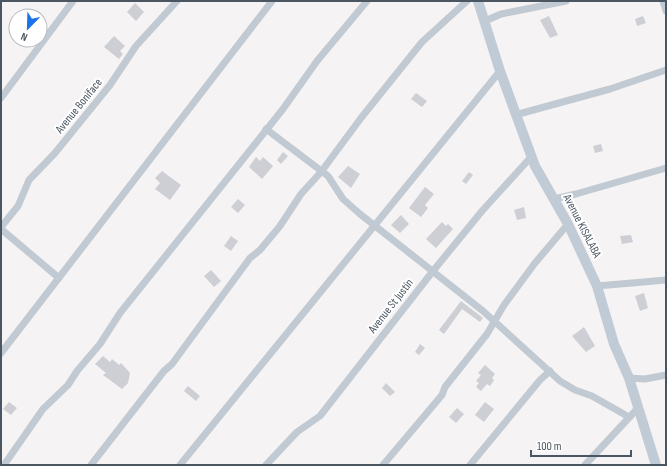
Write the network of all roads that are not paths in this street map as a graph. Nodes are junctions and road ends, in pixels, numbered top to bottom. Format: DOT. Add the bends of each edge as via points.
graph roads {
  1 [pos="73,1"];
  2 [pos="177,1"];
  3 [pos="272,1"];
  4 [pos="367,1"];
  5 [pos="467,1"];
  6 [pos="478,1"];
  7 [pos="566,1"];
  8 [pos="663,1"];
  9 [pos="666,11"];
  10 [pos="485,21"];
  11 [pos="666,70"];
  12 [pos="500,71"];
  13 [pos="1,98"];
  14 [pos="515,115"];
  15 [pos="266,129"];
  16 [pos="531,157"];
  17 [pos="666,168"];
  18 [pos="321,172"];
  19 [pos="554,199"];
  20 [pos="568,224"];
  21 [pos="374,225"];
  22 [pos="1,228"];
  23 [pos="433,271"];
  24 [pos="59,278"];
  25 [pos="666,280"];
  26 [pos="597,286"];
  27 [pos="495,321"];
  28 [pos="1,353"];
  29 [pos="550,371"];
  30 [pos="666,375"];
  31 [pos="630,378"];
  32 [pos="638,408"];
  33 [pos="629,417"];
  34 [pos="4,465"];
  35 [pos="91,465"];
  36 [pos="180,465"];
  37 [pos="266,465"];
  38 [pos="383,465"];
  39 [pos="470,465"];
  40 [pos="585,465"];
  41 [pos="656,465"];
  1 -- 13 [label="street"];
  2 -- 22 [label="street, Avenue Boniface" via="143,38 110,85 55,153 29,180 18,206"];
  3 -- 24 [label="street"];
  4 -- 15 [label="street" via="317,61"];
  5 -- 18 [label="street" via="422,42"];
  6 -- 10 [label="street, Avenue KISALABA"];
  7 -- 10 [label="street" via="501,14"];
  8 -- 9 [label="street"];
  10 -- 12 [label="street, Avenue KISALABA"];
  11 -- 14 [label="street" via="610,89"];
  12 -- 14 [label="street, Avenue KISALABA"];
  12 -- 21 [label="street"];
  14 -- 16 [label="street, Avenue KISALABA"];
  15 -- 18 [label="street"];
  15 -- 34 [label="street" via="120,313 100,344 65,388 43,409"];
  16 -- 19 [label="street, Avenue KISALABA"];
  16 -- 23 [label="street, Avenue St Justin"];
  17 -- 19 [label="street"];
  18 -- 21 [label="street" via="328,176 343,199"];
  18 -- 35 [label="street" via="301,194 280,226 250,258 172,364"];
  19 -- 20 [label="street, Avenue KISALABA"];
  20 -- 26 [label="street, Avenue KISALABA"];
  20 -- 27 [label="street" via="535,263"];
  21 -- 23 [label="street"];
  21 -- 36 [label="street"];
  22 -- 24 [label="street"];
  23 -- 27 [label="street"];
  23 -- 37 [label="street, Avenue St Justin" via="320,416 297,432"];
  24 -- 28 [label="street"];
  25 -- 26 [label="street"];
  26 -- 31 [label="street, Avenue KISALABA" via="614,344"];
  27 -- 29 [label="street"];
  27 -- 38 [label="street" via="445,387 442,395"];
  29 -- 33 [label="street" via="575,390 592,396"];
  29 -- 39 [label="street"];
  30 -- 31 [label="street"];
  31 -- 32 [label="street, Avenue KISALABA"];
  32 -- 33 [label="street"];
  32 -- 41 [label="street, Avenue KISALABA"];
  33 -- 40 [label="street"];
}
